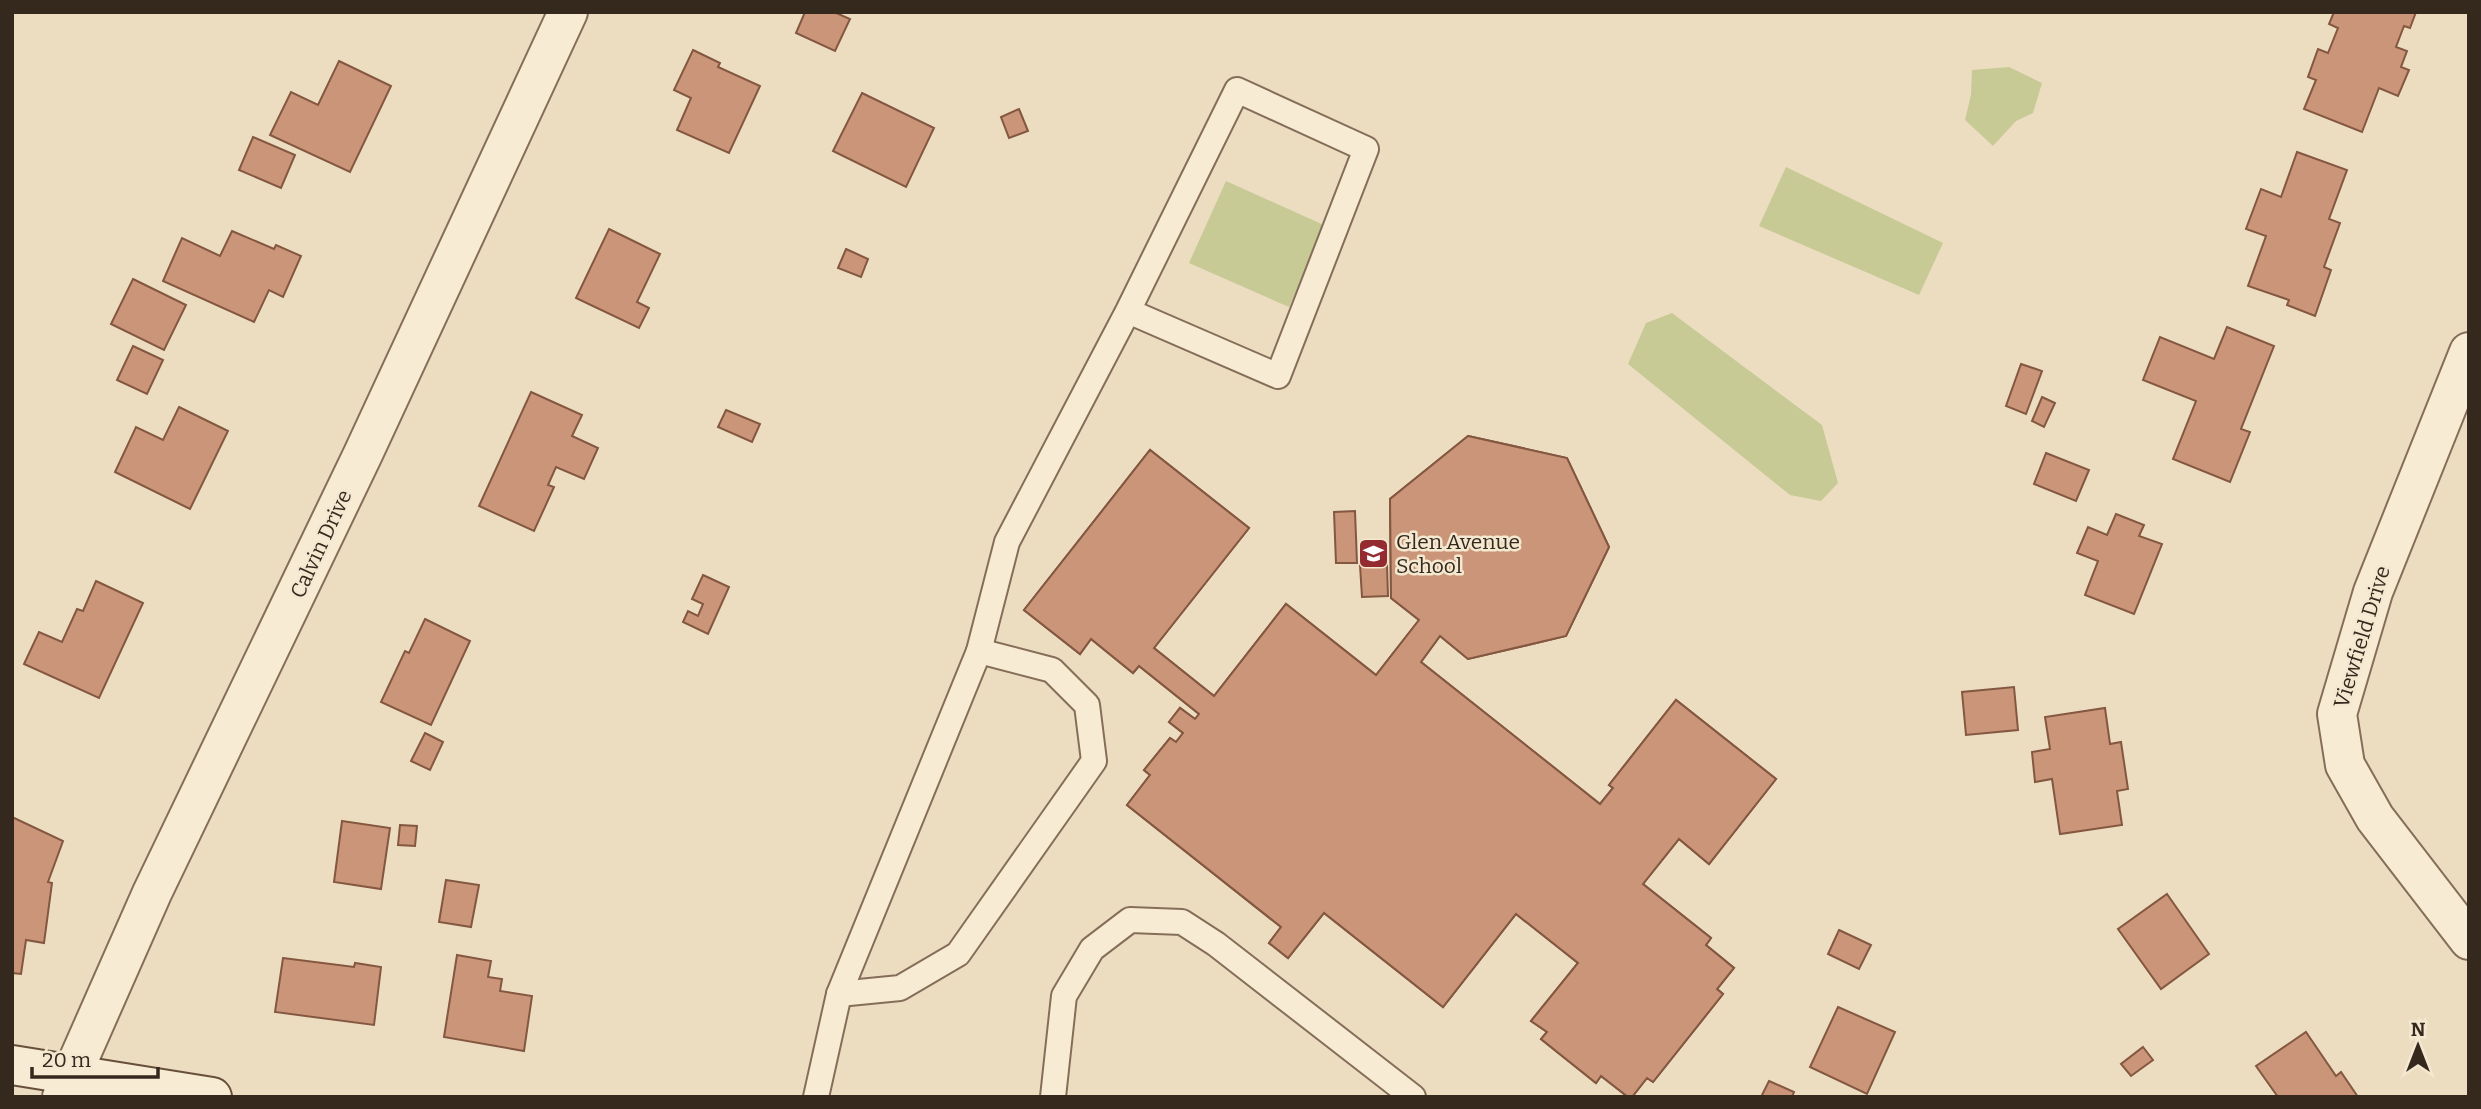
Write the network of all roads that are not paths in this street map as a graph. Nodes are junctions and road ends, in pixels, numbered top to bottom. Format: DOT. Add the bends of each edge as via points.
graph roads {
  1 [pos="568,12"];
  2 [pos="1128,311"];
  3 [pos="2469,352"];
  4 [pos="979,651"];
  5 [pos="2469,940"];
  6 [pos="839,994"];
  7 [pos="12,1065"];
  8 [pos="67,1086"];
  9 [pos="212,1097"];
  10 [pos="816,1097"];
  11 [pos="1053,1097"];
  12 [pos="1413,1097"];
  1 -- 8 [label="street, Calvin Drive" via="152,893"];
  2 -- 2 [label="lane" via="1237,90 1366,149 1278,376"];
  2 -- 4 [label="lane" via="1007,542"];
  3 -- 5 [label="street, Viewfield Drive" via="2372,592 2337,714 2345,765 2375,818"];
  4 -- 6 [label="lane"];
  4 -- 6 [label="lane" via="1052,670 1087,705 1094,761 958,954 900,988"];
  6 -- 10 [label="lane"];
  7 -- 8 [label="street"];
  8 -- 9 [label="street"];
  11 -- 12 [label="lane" via="1064,996 1092,950 1130,920 1182,922"];
}
